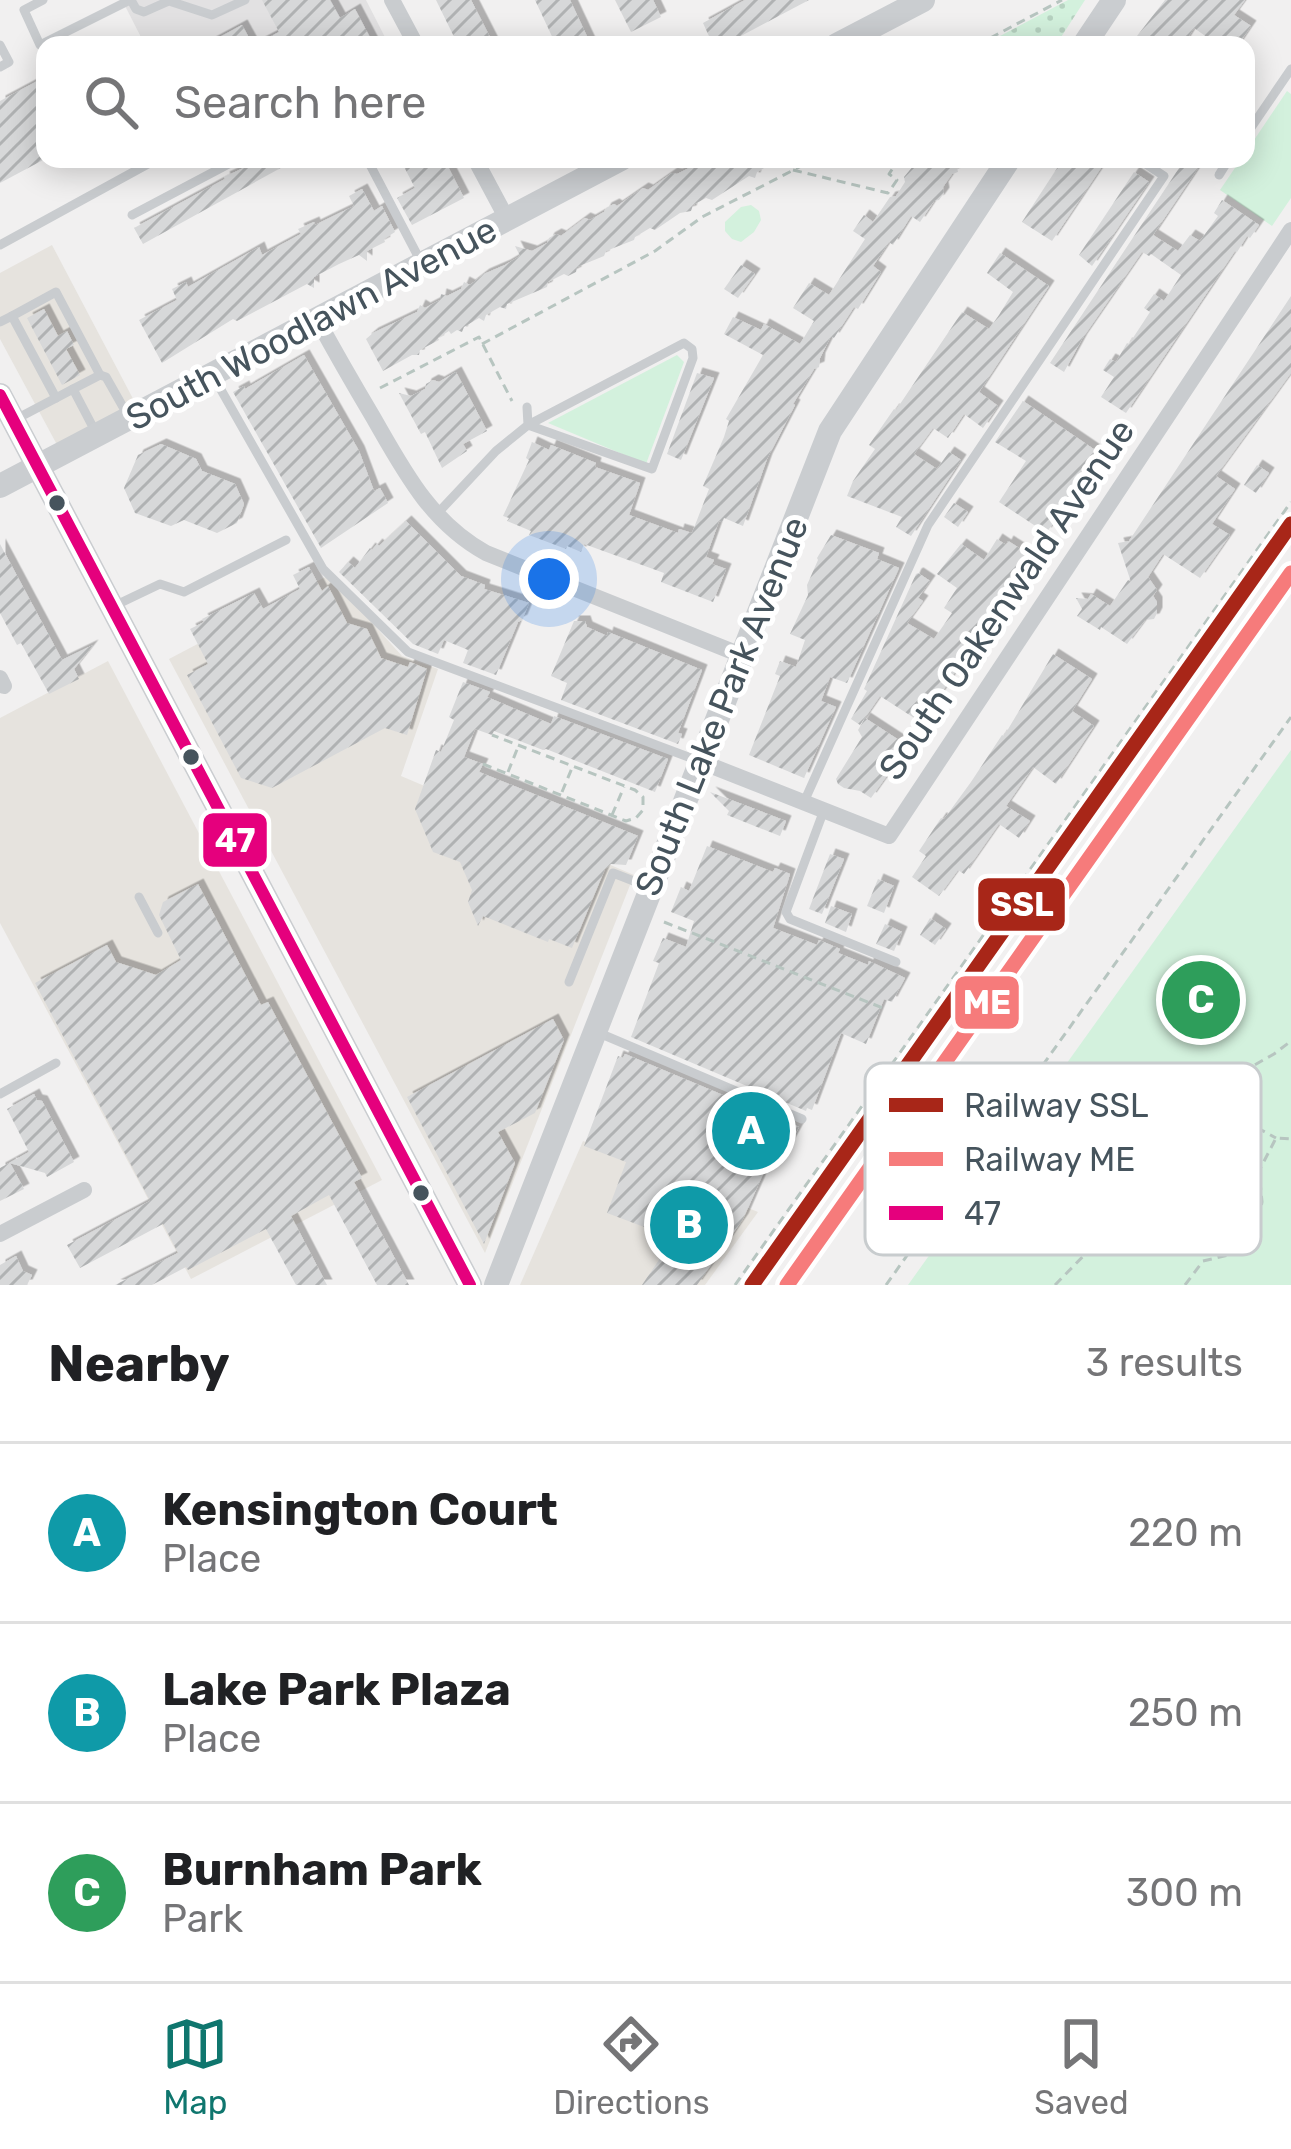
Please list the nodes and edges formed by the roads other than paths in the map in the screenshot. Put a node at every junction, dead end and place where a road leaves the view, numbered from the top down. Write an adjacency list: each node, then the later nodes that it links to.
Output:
1 (43, 0): 11 (lane)
2 (130, 0): 3 (lane); 7 (lane)
3 (245, 0)
4 (392, 0): 8 (street)
5 (923, 0): 9 (street)
6 (1114, 0): 10 (street)
7 (58, 36)
8 (411, 36)
9 (855, 36)
10 (1090, 36)
11 (36, 37)
12 (0, 45): 13 (lane)
13 (0, 67)
14 (1291, 69): 15 (lane)
15 (1255, 122)
16 (141, 168): 28 (lane)
17 (221, 168): 25 (lane)
18 (372, 168): 29 (lane)
19 (481, 168): 26 (street)
20 (604, 168): 26 (street, South Woodlawn Avenue)
21 (1003, 168): 48 (street, South Lake Park Avenue)
22 (1152, 168): 50 (lane)
23 (1223, 168): 24 (lane)
24 (1219, 175)
25 (132, 215)
26 (507, 219): 29 (street, South Woodlawn Avenue)
27 (1291, 230): 51 (street, South Oakenwald Avenue)
28 (0, 245)
29 (422, 264): 31 (street, South Woodlawn Avenue)
30 (12, 316): 32 (lane); 34 (lane); 37 (lane)
31 (317, 319): 33 (street, South Woodlawn Avenue); 45 (street)
32 (0, 322)
33 (212, 374): 39 (street, South Woodlawn Avenue); 49 (lane)
34 (100, 375): 35 (lane); 39 (lane)
35 (73, 389): 37 (lane); 42 (lane)
36 (0, 395): 40 (street)
37 (56, 398): 40 (lane)
38 (526, 407): 41 (lane)
39 (129, 418): 42 (street, South Woodlawn Avenue)
40 (14, 421): 43 (street)
41 (527, 426): 41 (lane); 45 (lane)
42 (97, 435): 43 (street, South Woodlawn Avenue)
43 (38, 466): 44 (street, South Woodlawn Avenue); 47 (street)
44 (0, 486)
45 (436, 515): 48 (street)
46 (286, 540): 47 (lane)
47 (112, 608): 63 (street)
48 (741, 655): 49 (street, South Lake Park Avenue)
49 (699, 761): 50 (street, South Oakenwald Avenue); 52 (street, South Lake Park Avenue)
50 (804, 802): 51 (street, South Oakenwald Avenue)
51 (824, 810): 55 (lane)
52 (649, 887): 56 (lane); 57 (street, South Lake Park Avenue)
53 (139, 897): 54 (lane)
54 (158, 934)
55 (896, 962)
56 (569, 982)
57 (594, 1031): 60 (lane); 64 (street, South Lake Park Avenue)
58 (56, 1063): 59 (lane)
59 (0, 1094)
60 (802, 1119)
61 (83, 1190): 62 (street)
62 (0, 1234)
63 (470, 1285)
64 (496, 1285)

